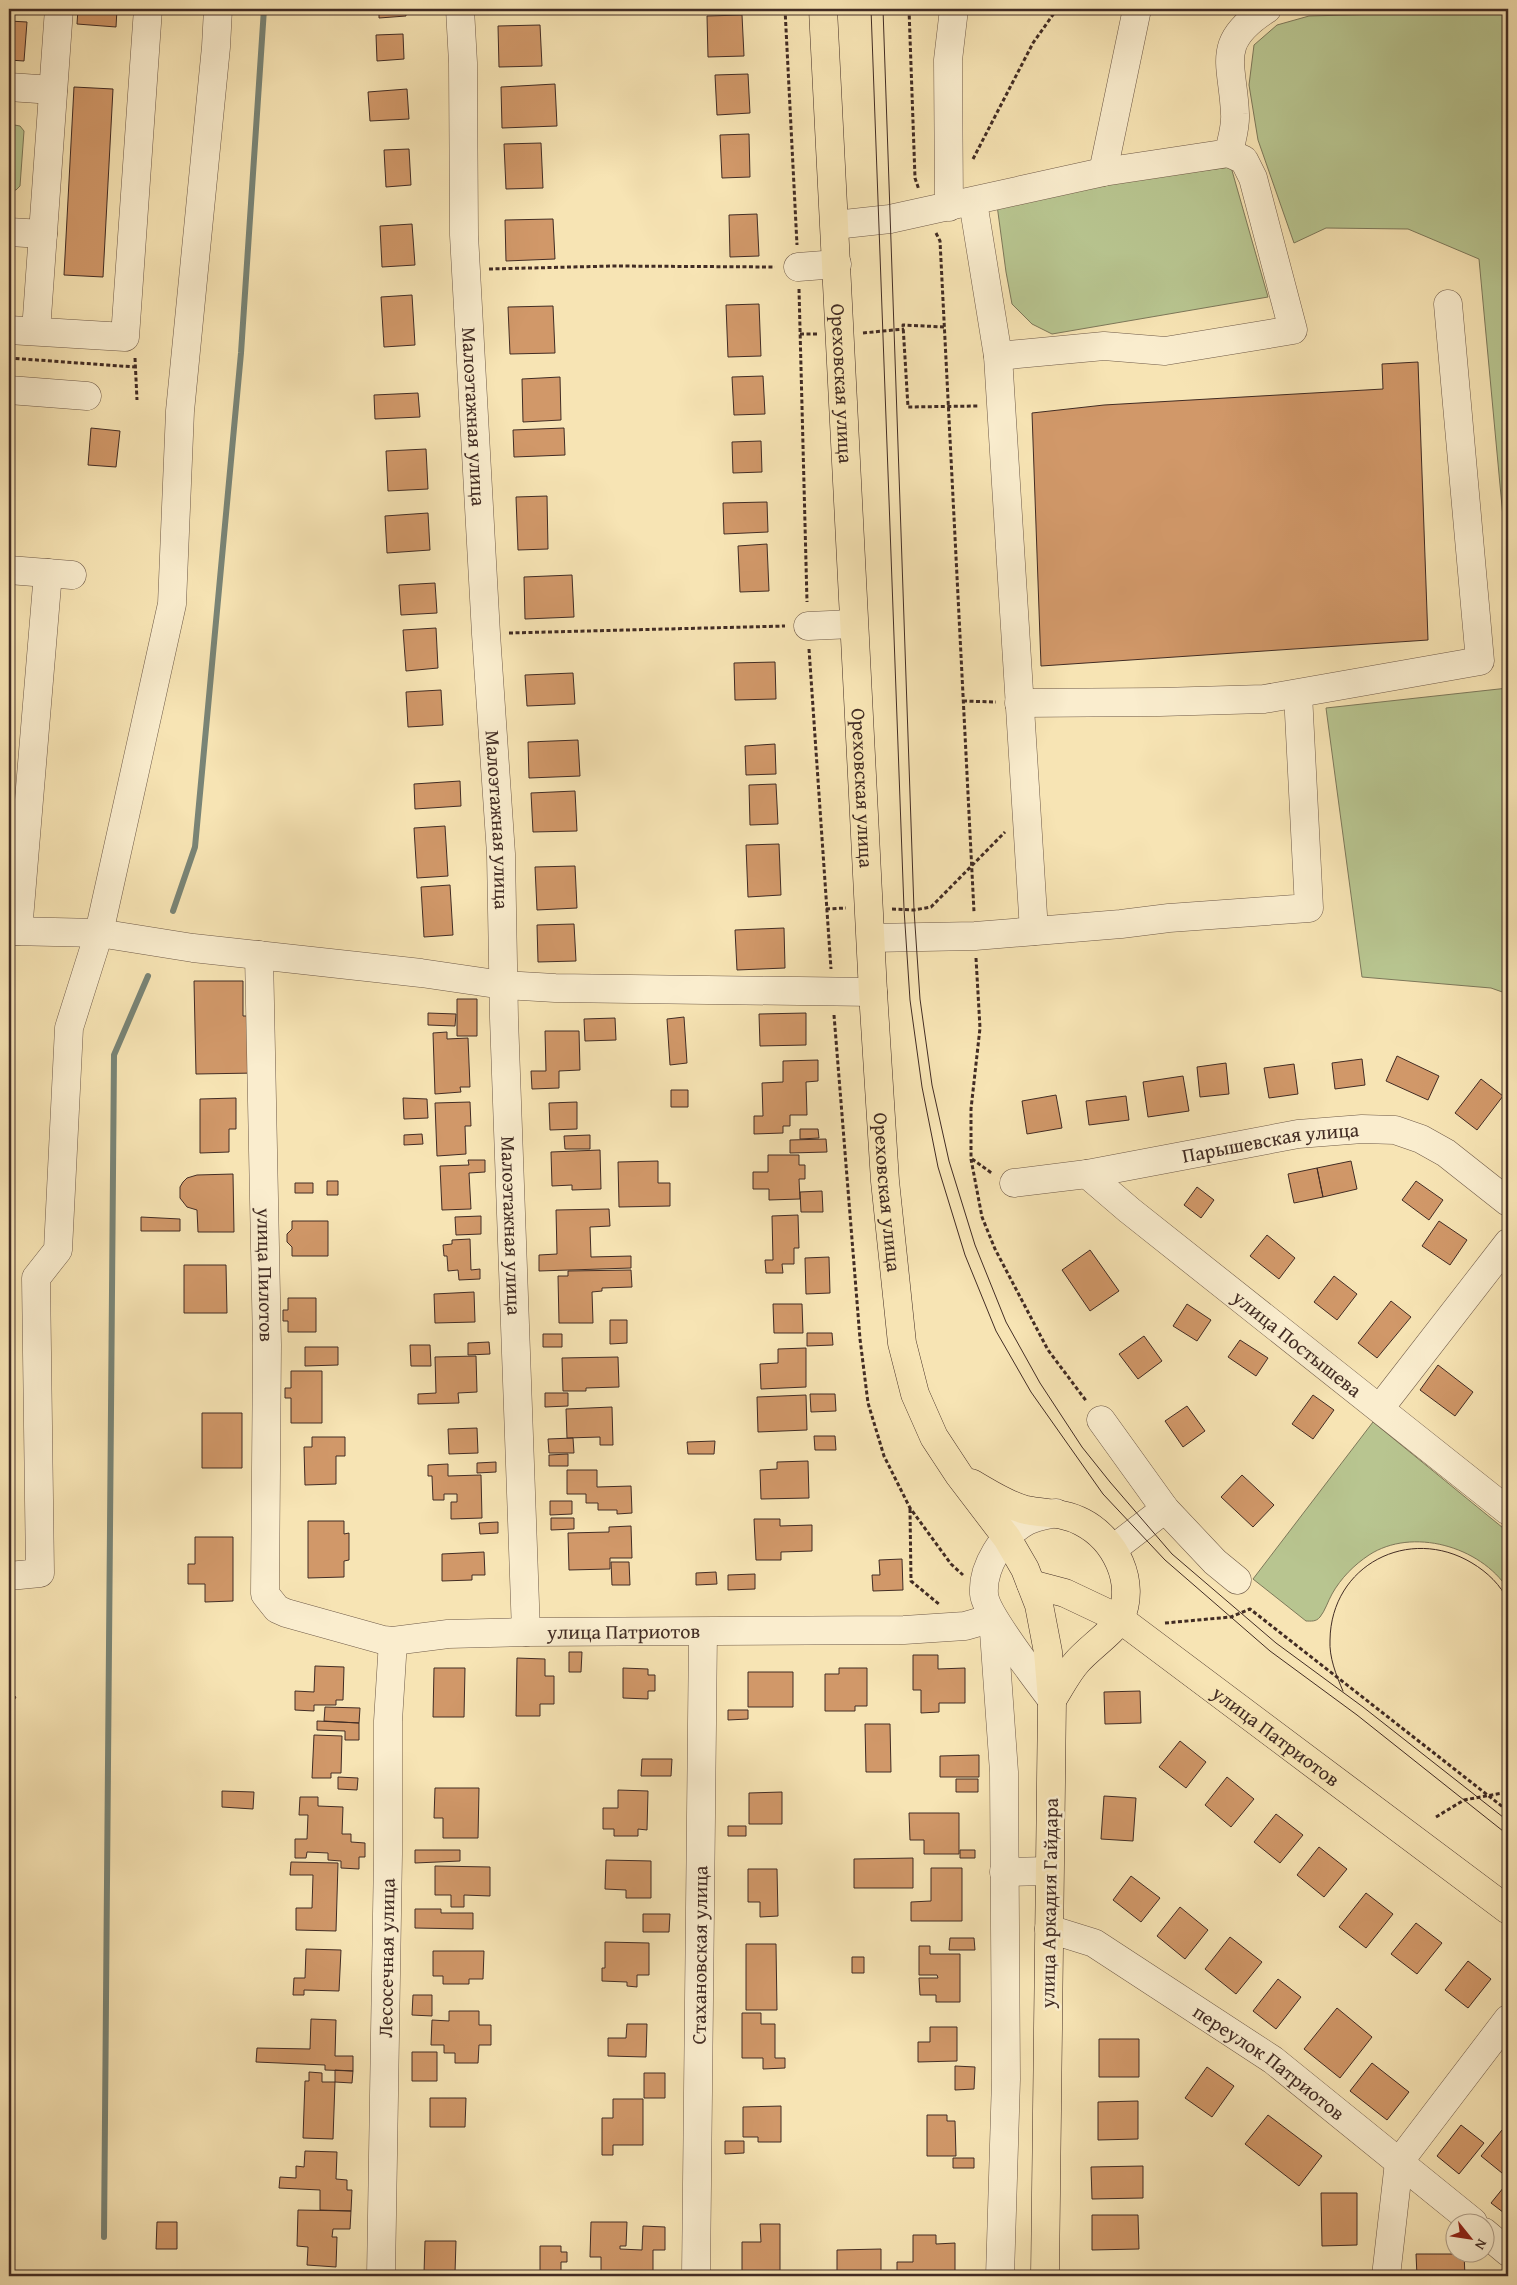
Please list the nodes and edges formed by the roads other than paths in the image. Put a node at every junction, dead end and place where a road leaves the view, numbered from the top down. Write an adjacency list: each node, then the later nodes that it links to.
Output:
1 (59, 9): 10 (street)
2 (148, 9): 21 (street)
3 (218, 9): 33 (street)
4 (460, 9): 36 (street, Малоэтажная улица)
5 (823, 9): 14 (main road, Ореховская улица)
6 (954, 9): 13 (street)
7 (1136, 9): 12 (street)
8 (1267, 9): 11 (street)
9 (9, 87): 10 (street)
10 (53, 90): 16 (street)
11 (1229, 153): 12 (street); 22 (street)
12 (1103, 172): 13 (street)
13 (949, 206): 14 (street); 22 (street)
14 (835, 225): 17 (main road, Ореховская улица)
15 (9, 232): 16 (street)
16 (42, 234): 21 (street)
17 (837, 264): 18 (street); 26 (main road, Ореховская улица)
18 (798, 267)
19 (1448, 304): 28 (street)
20 (9, 330): 21 (street)
21 (36, 331)
22 (998, 356): 29 (street)
23 (9, 390): 24 (street)
24 (87, 396)
25 (9, 570): 30 (street)
26 (853, 624): 27 (street); 34 (main road, Ореховская улица)
27 (808, 626)
28 (1298, 694): 29 (street); 32 (street)
29 (1019, 703): 32 (street)
30 (16, 859): 31 (street)
31 (14, 931): 33 (street)
32 (1034, 931): 34 (street)
33 (99, 933): 35 (street); 50 (street)
34 (870, 938): 37 (main road, Ореховская улица)
35 (258, 955): 36 (street); 53 (street, улица Пилотов)
36 (503, 984): 37 (street); 56 (street, Малоэтажная улица)
37 (873, 992): 44 (main road, Ореховская улица)
38 (1087, 1174): 39 (street, Парышевская улица); 40 (street, Парышевская улица); 42 (street, улица Постышева)
39 (1014, 1183)
40 (1508, 1202)
41 (1508, 1243): 42 (street)
42 (1380, 1408): 46 (street, улица Постышева)
43 (1101, 1420): 45 (street)
44 (958, 1475): 47 (main road); 48 (main road, Ореховская улица)
45 (1165, 1509): 49 (street); 51 (street)
46 (1508, 1510)
47 (1056, 1513): 48 (street); 49 (main road)
48 (1007, 1538): 52 (main road, улица Аркадия Гайдара); 54 (street)
49 (1113, 1549): 55 (main road)
50 (9, 1576)
51 (1237, 1580)
52 (1031, 1584): 55 (main road, улица Патриотов); 59 (main road, улица Аркадия Гайдара)
53 (265, 1594): 58 (street, улица Патриотов)
54 (988, 1606): 57 (street, улица Патриотов); 59 (street); 61 (street)
55 (1120, 1619): 59 (main road); 62 (main road, улица Патриотов)
56 (526, 1632): 57 (street, улица Патриотов); 58 (street, улица Патриотов)
57 (703, 1632): 70 (street, Стахановская улица)
58 (394, 1641): 69 (street, Лесосечная улица)
59 (1052, 1700): 60 (main road, улица Аркадия Гайдара)
60 (1050, 1871): 61 (street); 63 (main road, улица Аркадия Гайдара)
61 (1004, 1872): 71 (street)
62 (1508, 1910)
63 (1049, 1930): 65 (street, переулок Патриотов); 72 (main road, улица Аркадия Гайдара)
64 (1508, 2019): 65 (street)
65 (1399, 2162): 66 (street, переулок Патриотов); 73 (street)
66 (1461, 2212)
67 (1494, 2240): 68 (street)
68 (1508, 2252)
69 (380, 2276)
70 (696, 2276)
71 (1000, 2276)
72 (1045, 2276)
73 (1386, 2276)

